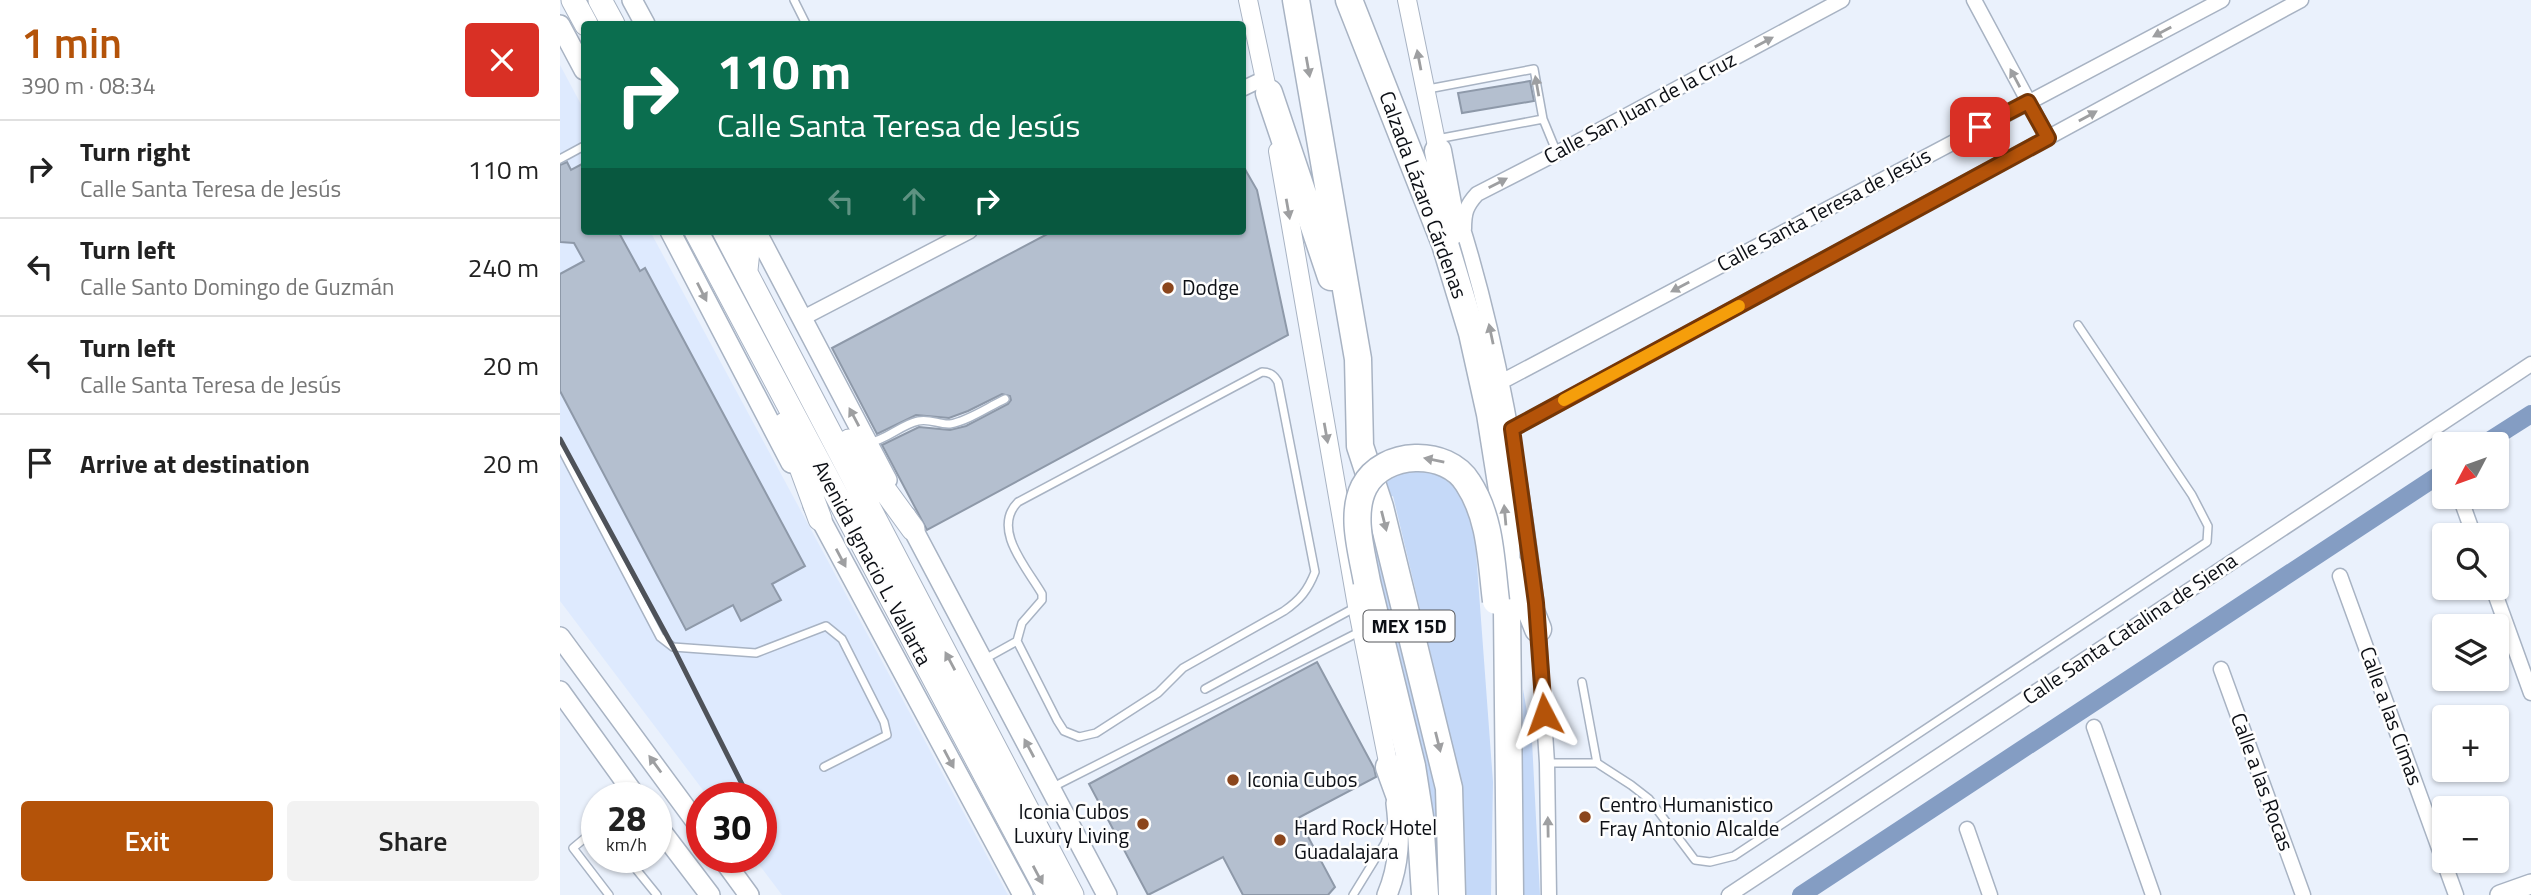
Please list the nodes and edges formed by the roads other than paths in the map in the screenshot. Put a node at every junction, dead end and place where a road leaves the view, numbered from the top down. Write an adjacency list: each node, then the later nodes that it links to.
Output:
1 (573, 0): 13 (main road)
2 (600, 0): 14 (main road)
3 (632, 0): 15 (main road)
4 (794, 0): 16 (lane)
5 (1248, 0): 19 (street)
6 (1296, 0): 41 (highway, MEX 15D, one-way to 41)
7 (1349, 0): 39 (highway, Calzada Lázaro Cárdenas)
8 (1842, 0): 27 (street, Calle San Juan de la Cruz, one-way to 8)
9 (1973, 0): 22 (street, one-way to 9)
10 (2222, 0): 22 (street, Calle Santa Teresa de Jesús, one-way to 22)
11 (2301, 0): 24 (street, Calle Santa Teresa de Jesús, one-way to 11)
12 (1409, 1): 21 (street, Calzada Lázaro Cárdenas, one-way to 12)
13 (584, 21)
14 (611, 21)
15 (643, 21)
16 (804, 21)
17 (560, 25): 18 (main road)
18 (581, 64)
19 (1267, 85): 20 (street); 41 (highway); 55 (street, one-way to 55)
20 (1246, 88)
21 (1425, 90): 23 (lane, one-way to 21); 25 (street, Calzada Lázaro Cárdenas)
22 (2028, 102): 24 (street); 44 (street, Calle Santa Teresa de Jesús, one-way to 44)
23 (1543, 119): 25 (lane); 27 (lane)
24 (2048, 138): 46 (street, Calle Santa Teresa de Jesús)
25 (1437, 145): 29 (street); 39 (highway)
26 (581, 148): 28 (lane)
27 (1558, 153): 29 (street, Calle San Juan de la Cruz, one-way to 27)
28 (560, 159)
29 (1465, 234): 44 (street, one-way to 29)
30 (672, 235): 49 (main road, Avenida Ignacio L. Vallarta, one-way to 49)
31 (698, 235): 40 (main road, Avenida Ignacio L. Vallarta)
32 (726, 235): 36 (main road, Avenida Ignacio L. Vallarta)
33 (750, 235): 36 (main road)
34 (758, 235): 37 (main road)
35 (962, 235): 37 (street)
36 (746, 270): 43 (main road, Avenida Ignacio L. Vallarta)
37 (801, 319): 47 (main road, one-way to 37)
38 (2078, 325): 74 (lane)
39 (1472, 332): 51 (highway, Calzada Lázaro Cárdenas, one-way to 39)
40 (753, 339): 49 (main road); 94 (main road, Avenida Ignacio L. Vallarta, one-way to 94)
41 (1358, 359): 100 (highway, MEX 15D, one-way to 100)
42 (2531, 364): 103 (street, Calle Santa Catalina de Siena)
43 (804, 381): 50 (main road); 95 (main road, Avenida Ignacio L. Vallarta, one-way to 43)
44 (1501, 382): 46 (street)
45 (1005, 399): 47 (lane)
46 (1512, 429): 57 (street)
47 (867, 443): 50 (main road)
48 (560, 446): 75 (lane)
49 (820, 519): 93 (main road, Avenida Ignacio L. Vallarta, one-way to 93)
50 (913, 529): 61 (main road)
51 (1506, 561): 57 (highway); 63 (highway, Calzada Lázaro Cárdenas)
52 (2340, 576): 107 (street, Calle a las Cimas)
53 (1367, 582): 63 (highway, one-way to 53, bridge); 69 (highway); 99 (highway)
54 (2497, 600): 67 (street)
55 (1357, 606): 58 (street); 65 (lane)
56 (560, 626): 71 (main road)
57 (1538, 629): 73 (street)
58 (1361, 631): 69 (street); 78 (lane)
59 (560, 637): 71 (main road)
60 (1017, 641): 60 (lane); 61 (lane)
61 (983, 660): 78 (main road, one-way to 61)
62 (2221, 669): 106 (street, Calle a las Rocas)
63 (1506, 681): 101 (highway, Calzada Lázaro Cárdenas)
64 (1582, 682): 74 (lane)
65 (1206, 689)
66 (560, 691): 72 (main road)
67 (2531, 693)
68 (560, 705): 72 (main road)
69 (1381, 723): 76 (street)
70 (2094, 727): 105 (street)
71 (636, 738): 80 (main road, one-way to 71)
72 (606, 757): 77 (main road)
73 (1547, 762): 74 (lane); 102 (street, one-way to 73)
74 (1597, 763)
75 (824, 767)
76 (1389, 767): 79 (main road); 99 (highway)
77 (625, 782)
78 (1051, 789): 96 (main road)
79 (1396, 806): 97 (lane); 98 (main road)
80 (686, 808)
81 (1967, 829): 104 (street)
82 (581, 841): 84 (lane)
83 (672, 847): 89 (main road)
84 (581, 858)
85 (592, 873): 90 (lane)
86 (639, 873): 91 (lane)
87 (733, 873): 92 (main road)
88 (2531, 884): 108 (main road)
89 (704, 893)
90 (609, 895)
91 (656, 895)
92 (749, 895)
93 (1023, 895)
94 (1049, 895)
95 (1072, 895)
96 (1107, 895)
97 (1353, 895)
98 (1387, 895)
99 (1425, 895)
100 (1452, 895)
101 (1510, 895)
102 (1549, 895)
103 (1729, 895)
104 (1990, 895)
105 (2153, 895)
106 (2302, 895)
107 (2456, 895)
108 (2500, 895)

